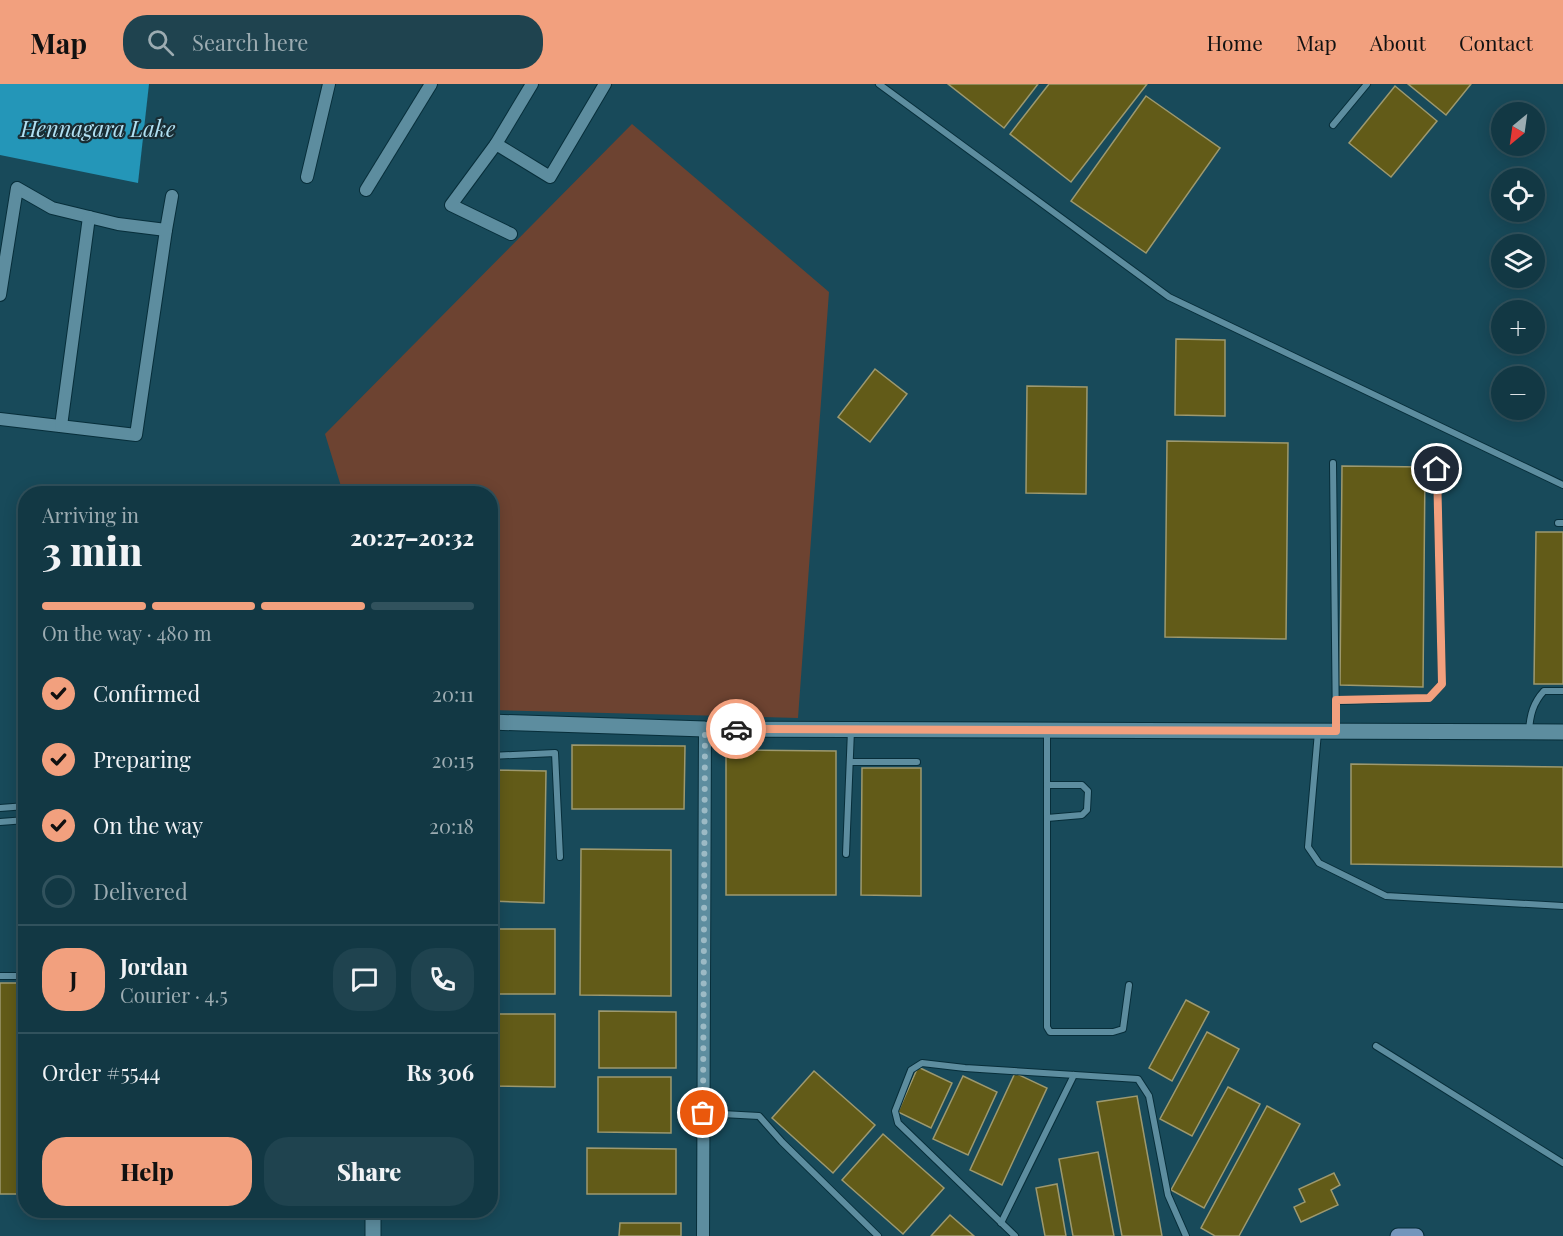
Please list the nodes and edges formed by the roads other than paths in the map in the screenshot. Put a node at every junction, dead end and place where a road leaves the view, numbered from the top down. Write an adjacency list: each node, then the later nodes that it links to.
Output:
1 (329, 84): 9 (street)
2 (431, 84): 10 (street)
3 (532, 84): 8 (street)
4 (605, 84): 8 (street)
5 (879, 84): 20 (lane)
6 (1367, 84): 7 (lane)
7 (1333, 126)
8 (496, 144): 14 (street)
9 (308, 177)
10 (366, 190)
11 (172, 196): 13 (street)
12 (89, 217): 13 (street); 15 (street); 17 (street)
13 (166, 230): 17 (street)
14 (511, 234)
15 (0, 295)
16 (0, 419): 17 (street)
17 (61, 426)
18 (1333, 463): 22 (lane)
19 (1437, 469): 22 (lane)
20 (1563, 485)
21 (1563, 692): 29 (lane)
22 (1336, 700): 28 (lane)
23 (498, 722): 24 (street)
24 (705, 729): 25 (street); 48 (street)
25 (851, 730): 26 (street); 32 (lane)
26 (1047, 730): 27 (street); 34 (lane)
27 (1318, 731): 28 (street); 42 (lane)
28 (1336, 731): 29 (street)
29 (1529, 732): 30 (street)
30 (1563, 732)
31 (498, 756): 41 (lane)
32 (850, 762): 33 (lane); 40 (lane)
33 (917, 762)
34 (1047, 785): 37 (lane); 37 (lane)
35 (18, 807): 36 (lane)
36 (0, 808)
37 (1047, 818): 45 (lane)
38 (18, 820): 39 (lane)
39 (0, 822)
40 (846, 854)
41 (560, 857)
42 (1563, 906)
43 (0, 976): 44 (lane)
44 (18, 976)
45 (1129, 985)
46 (1376, 1046): 49 (lane)
47 (1074, 1075): 51 (lane); 51 (lane); 56 (lane)
48 (703, 1113): 53 (street); 54 (lane)
49 (1563, 1163)
50 (373, 1218): 52 (street)
51 (1001, 1223): 55 (lane)
52 (373, 1236)
53 (703, 1236)
54 (878, 1236)
55 (1015, 1236)
56 (1186, 1236)
57 (1398, 1236): 58 (main road)
58 (1416, 1236)

